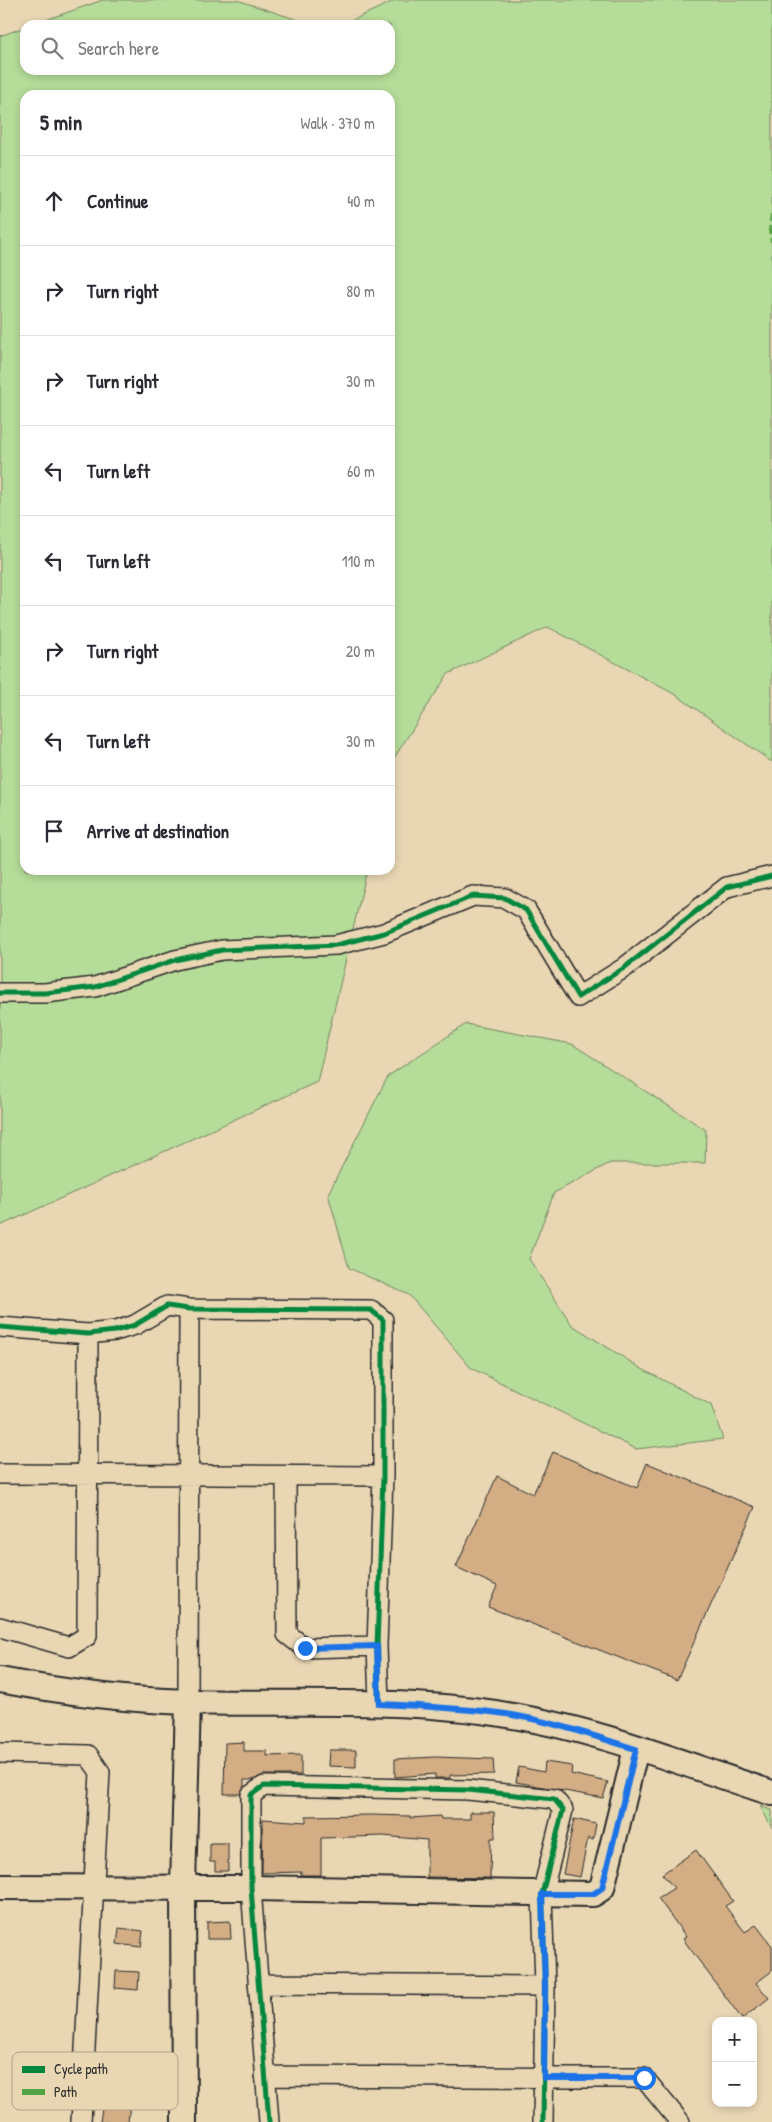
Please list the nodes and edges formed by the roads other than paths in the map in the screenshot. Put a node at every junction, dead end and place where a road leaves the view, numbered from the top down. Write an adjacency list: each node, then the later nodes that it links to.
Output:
1 (772, 876): 2 (street)
2 (0, 993)
3 (189, 1309): 5 (street); 8 (street); 10 (street)
4 (0, 1327): 5 (street)
5 (88, 1334): 7 (street)
6 (0, 1474): 7 (street)
7 (86, 1475): 8 (street); 11 (street)
8 (189, 1475): 9 (street); 14 (street)
9 (286, 1476): 10 (street); 12 (street)
10 (383, 1476): 12 (street)
11 (0, 1627)
12 (377, 1646): 15 (street)
13 (0, 1680): 14 (street)
14 (188, 1702): 15 (street); 20 (street)
15 (379, 1704): 16 (street)
16 (636, 1749): 18 (street); 23 (street)
17 (0, 1753): 21 (street)
18 (772, 1793)
19 (0, 1887): 21 (street)
20 (183, 1887): 21 (street); 22 (street); 29 (street)
21 (93, 1888): 26 (street)
22 (251, 1888): 23 (street); 23 (street); 24 (street)
23 (542, 1894): 25 (street)
24 (258, 1984): 25 (street); 27 (street)
25 (545, 1986): 28 (street)
26 (85, 2052)
27 (265, 2076): 28 (street); 30 (street)
28 (544, 2078): 31 (street); 32 (street)
29 (184, 2122)
30 (269, 2122)
31 (543, 2122)
32 (680, 2122)

